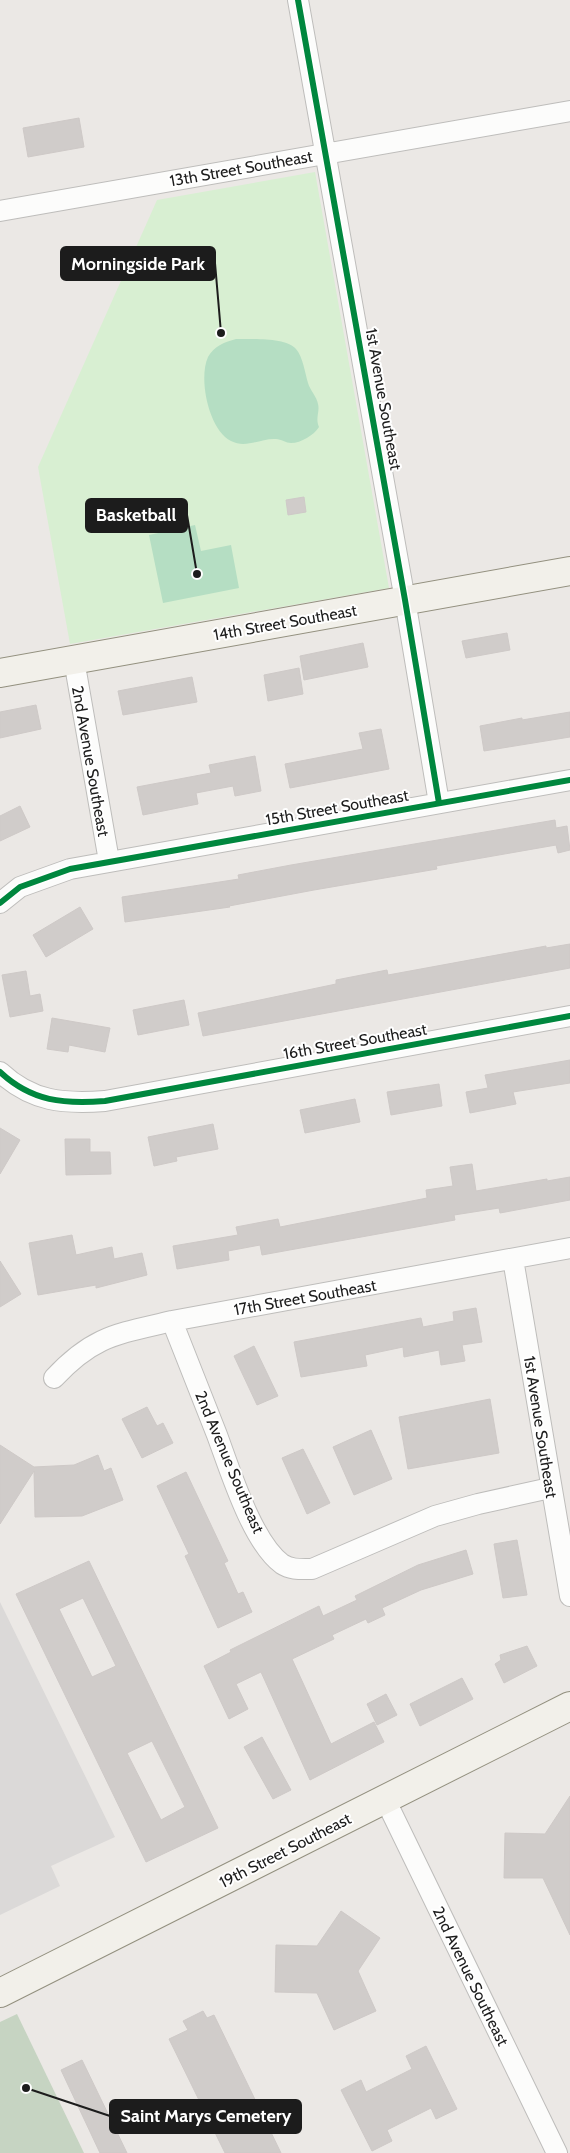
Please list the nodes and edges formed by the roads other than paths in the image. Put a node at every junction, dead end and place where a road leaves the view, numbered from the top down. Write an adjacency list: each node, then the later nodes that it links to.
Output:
1 (298, 0): 3 (street, 1st Avenue Southeast)
2 (570, 111): 3 (street, 13th Street Southeast)
3 (327, 153): 4 (street, 13th Street Southeast); 6 (street, 1st Avenue Southeast)
4 (0, 211)
5 (570, 571): 6 (main road, 14th Street Southeast)
6 (405, 600): 7 (main road, 14th Street Southeast); 10 (street, 1st Avenue Southeast)
7 (74, 660): 8 (main road, 14th Street Southeast); 11 (street, 2nd Avenue Southeast)
8 (0, 673)
9 (570, 780): 10 (street, 15th Street Southeast)
10 (439, 803): 11 (street, 15th Street Southeast)
11 (109, 861): 12 (street, 15th Street Southeast)
12 (0, 903)
13 (570, 1016): 14 (street, 16th Street Southeast)
14 (0, 1072)
15 (570, 1248): 16 (street, 17th Street Southeast)
16 (513, 1259): 17 (street, 17th Street Southeast); 19 (street, 1st Avenue Southeast)
17 (172, 1321): 18 (street, 17th Street Southeast); 19 (street, 2nd Avenue Southeast)
18 (54, 1378)
19 (550, 1488): 20 (street, 1st Avenue Southeast)
20 (570, 1596)
21 (570, 1706): 22 (main road, 19th Street Southeast)
22 (385, 1800): 23 (main road, 19th Street Southeast); 24 (street, 2nd Avenue Southeast)
23 (0, 1993)
24 (558, 2153)

